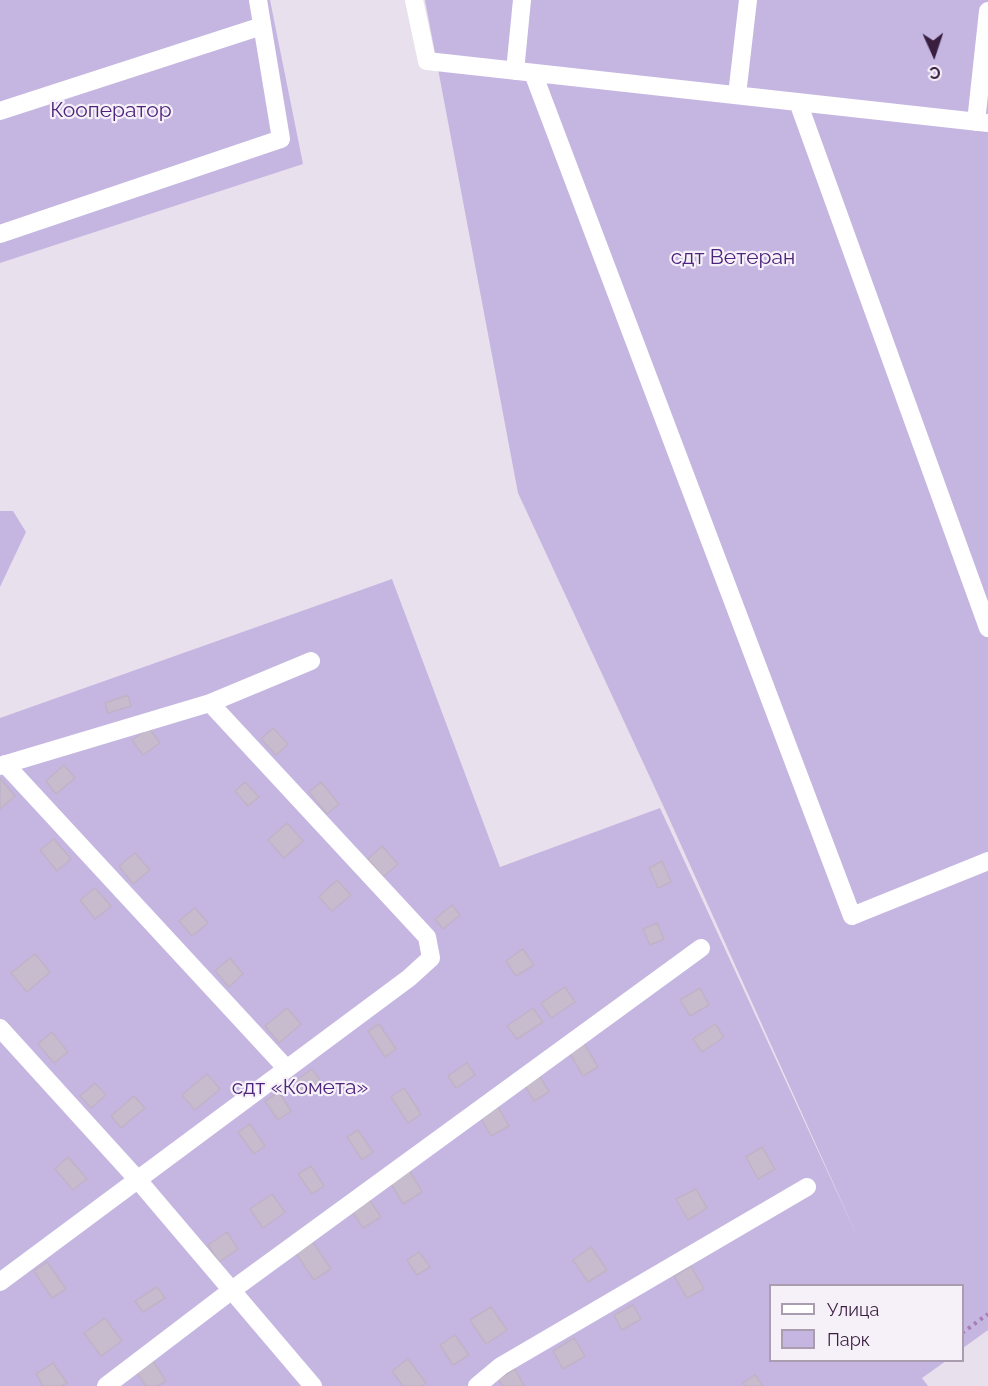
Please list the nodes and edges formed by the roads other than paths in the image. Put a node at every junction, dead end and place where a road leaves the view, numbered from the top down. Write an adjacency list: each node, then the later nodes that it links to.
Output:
1 (258, 0): 6 (street)
2 (414, 0): 7 (street)
3 (522, 0): 7 (street)
4 (748, 0): 8 (street)
5 (988, 11): 11 (street)
6 (262, 26): 10 (street); 12 (street)
7 (524, 72): 8 (street); 17 (street)
8 (737, 95): 9 (street)
9 (798, 102): 11 (street); 13 (street)
10 (0, 111)
11 (982, 123)
12 (0, 234)
13 (988, 628)
14 (311, 661): 15 (street)
15 (210, 703): 16 (street); 20 (street)
16 (2, 765): 20 (street)
17 (988, 861)
18 (701, 948): 24 (street)
19 (0, 1028): 21 (street)
20 (288, 1068): 21 (street)
21 (138, 1180): 23 (street); 24 (street)
22 (807, 1187): 27 (street)
23 (0, 1282)
24 (232, 1290): 25 (street); 26 (street)
25 (106, 1386)
26 (313, 1386)
27 (477, 1386)

